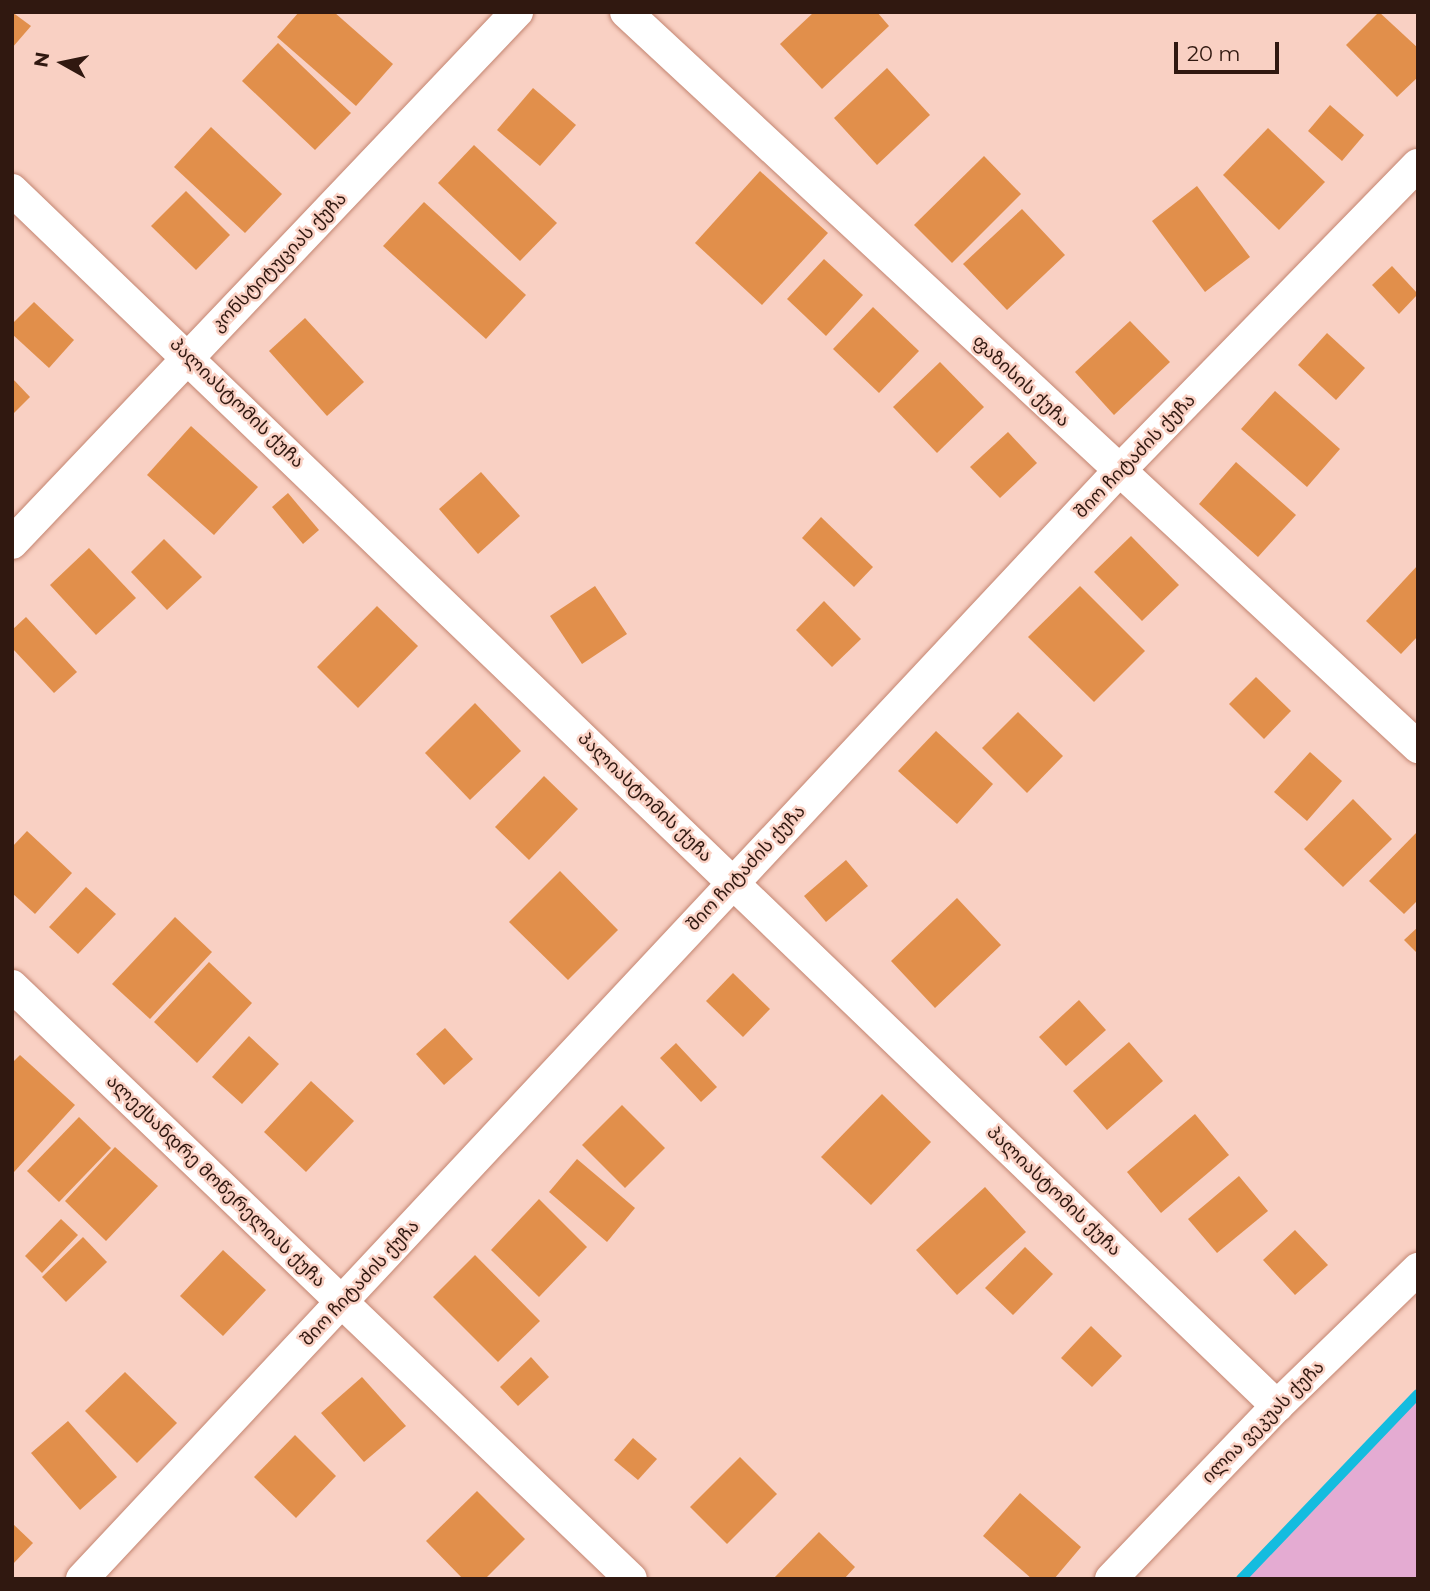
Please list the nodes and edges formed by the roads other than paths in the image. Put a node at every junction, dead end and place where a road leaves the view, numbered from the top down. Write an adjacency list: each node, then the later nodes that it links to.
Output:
1 (517, 12): 5 (street, კონსტიტუციას ქუჩა)
2 (626, 12): 6 (street, ფაზისის ქუჩა)
3 (1418, 165): 6 (street, შიო ჩიტაძის ქუჩა)
4 (12, 190): 5 (street, პალიასტომის ქუჩა)
5 (189, 356): 7 (street, კონსტიტუციას ქუჩა); 9 (street, პალიასტომის ქუჩა)
6 (1118, 472): 8 (street, ფაზისის ქუჩა); 9 (street, შიო ჩიტაძის ქუჩა)
7 (12, 543)
8 (1418, 747)
9 (733, 882): 12 (street, შიო ჩიტაძის ქუჩა); 13 (street, პალიასტომის ქუჩა)
10 (12, 986): 12 (street, ალექსანდრე მოწერელიას ქუჩა)
11 (1418, 1269): 13 (street, ილია ვეკუას ქუჩა)
12 (342, 1302): 14 (street, შიო ჩიტაძის ქუჩა); 15 (street, ალექსანდრე მოწერელიას ქუჩა)
13 (1277, 1406): 16 (street, ილია ვეკუას ქუჩა)
14 (82, 1579)
15 (631, 1579)
16 (1111, 1579)

